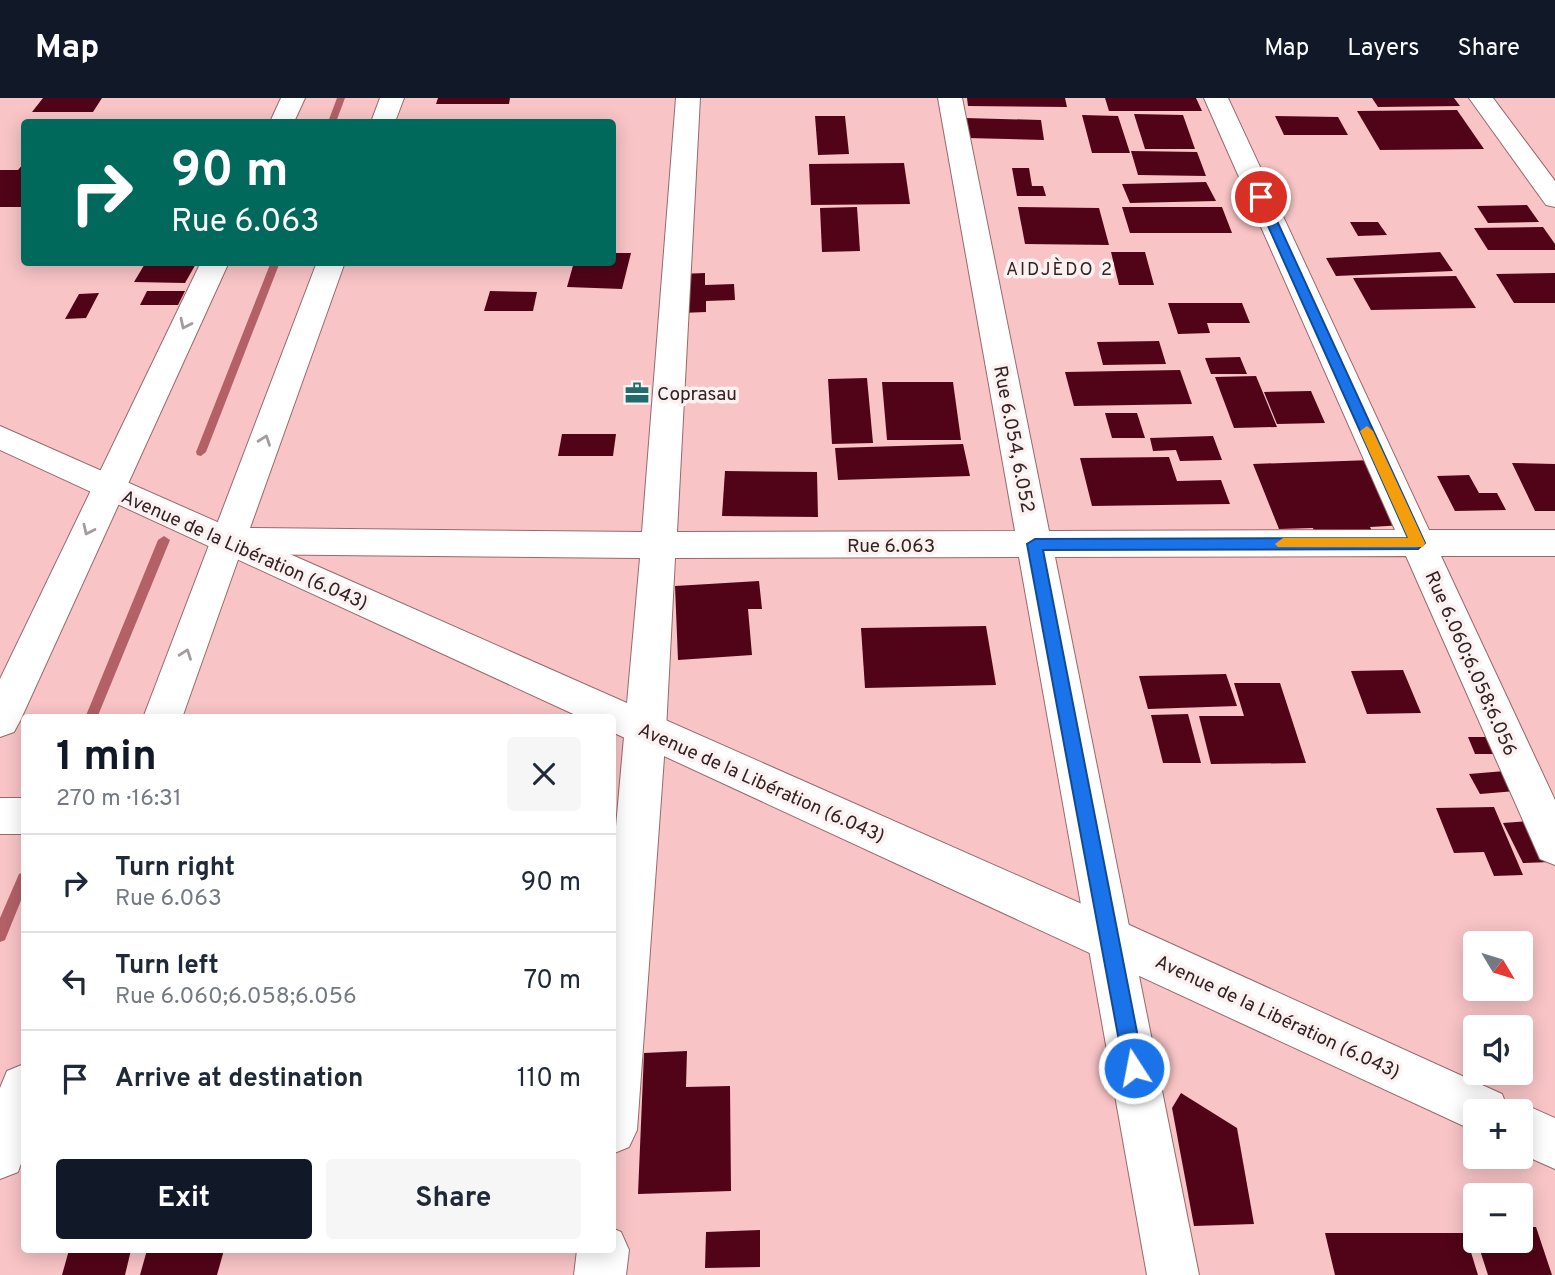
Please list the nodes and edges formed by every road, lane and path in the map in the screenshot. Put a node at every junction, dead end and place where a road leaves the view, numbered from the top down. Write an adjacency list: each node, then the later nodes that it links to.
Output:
1 (293, 98): 7 (street)
2 (392, 98): 8 (street)
3 (688, 98): 18 (street)
4 (950, 98): 17 (street, Rue 6.054, 6.052)
5 (1216, 98): 15 (street, Rue 6.060;6.058;6.056)
6 (1481, 98): 9 (street)
7 (283, 119)
8 (384, 119)
9 (1555, 199)
10 (213, 266): 13 (street, one-way to 13)
11 (330, 266): 14 (street, one-way to 11)
12 (0, 437): 13 (street, Avenue de la Libération (6.043))
13 (108, 486): 14 (street, Avenue de la Libération (6.043)); 22 (street, one-way to 22)
14 (227, 541): 18 (street, Rue 6.063); 19 (street, one-way to 14); 20 (street, Avenue de la Libération (6.043))
15 (1418, 543): 16 (street, Rue 6.063); 17 (street, Rue 6.063); 24 (street, Rue 6.060;6.058;6.056)
16 (1555, 543)
17 (1035, 544): 18 (street, Rue 6.063); 25 (street, Rue 6.054, 6.052)
18 (656, 545): 23 (street)
19 (163, 714)
20 (611, 714)
21 (616, 716): 23 (street, Avenue de la Libération (6.043))
22 (0, 721)
23 (646, 730): 25 (street, Avenue de la Libération (6.043)); 26 (street)
24 (1555, 846)
25 (1109, 938): 28 (street, Avenue de la Libération (6.043)); 34 (street, Rue 6.054, 6.052)
26 (616, 1083)
27 (21, 1096): 31 (street)
28 (1463, 1101)
29 (1533, 1134): 30 (street)
30 (1555, 1144)
31 (0, 1154)
32 (603, 1253): 33 (street)
33 (600, 1275)
34 (1173, 1275)

